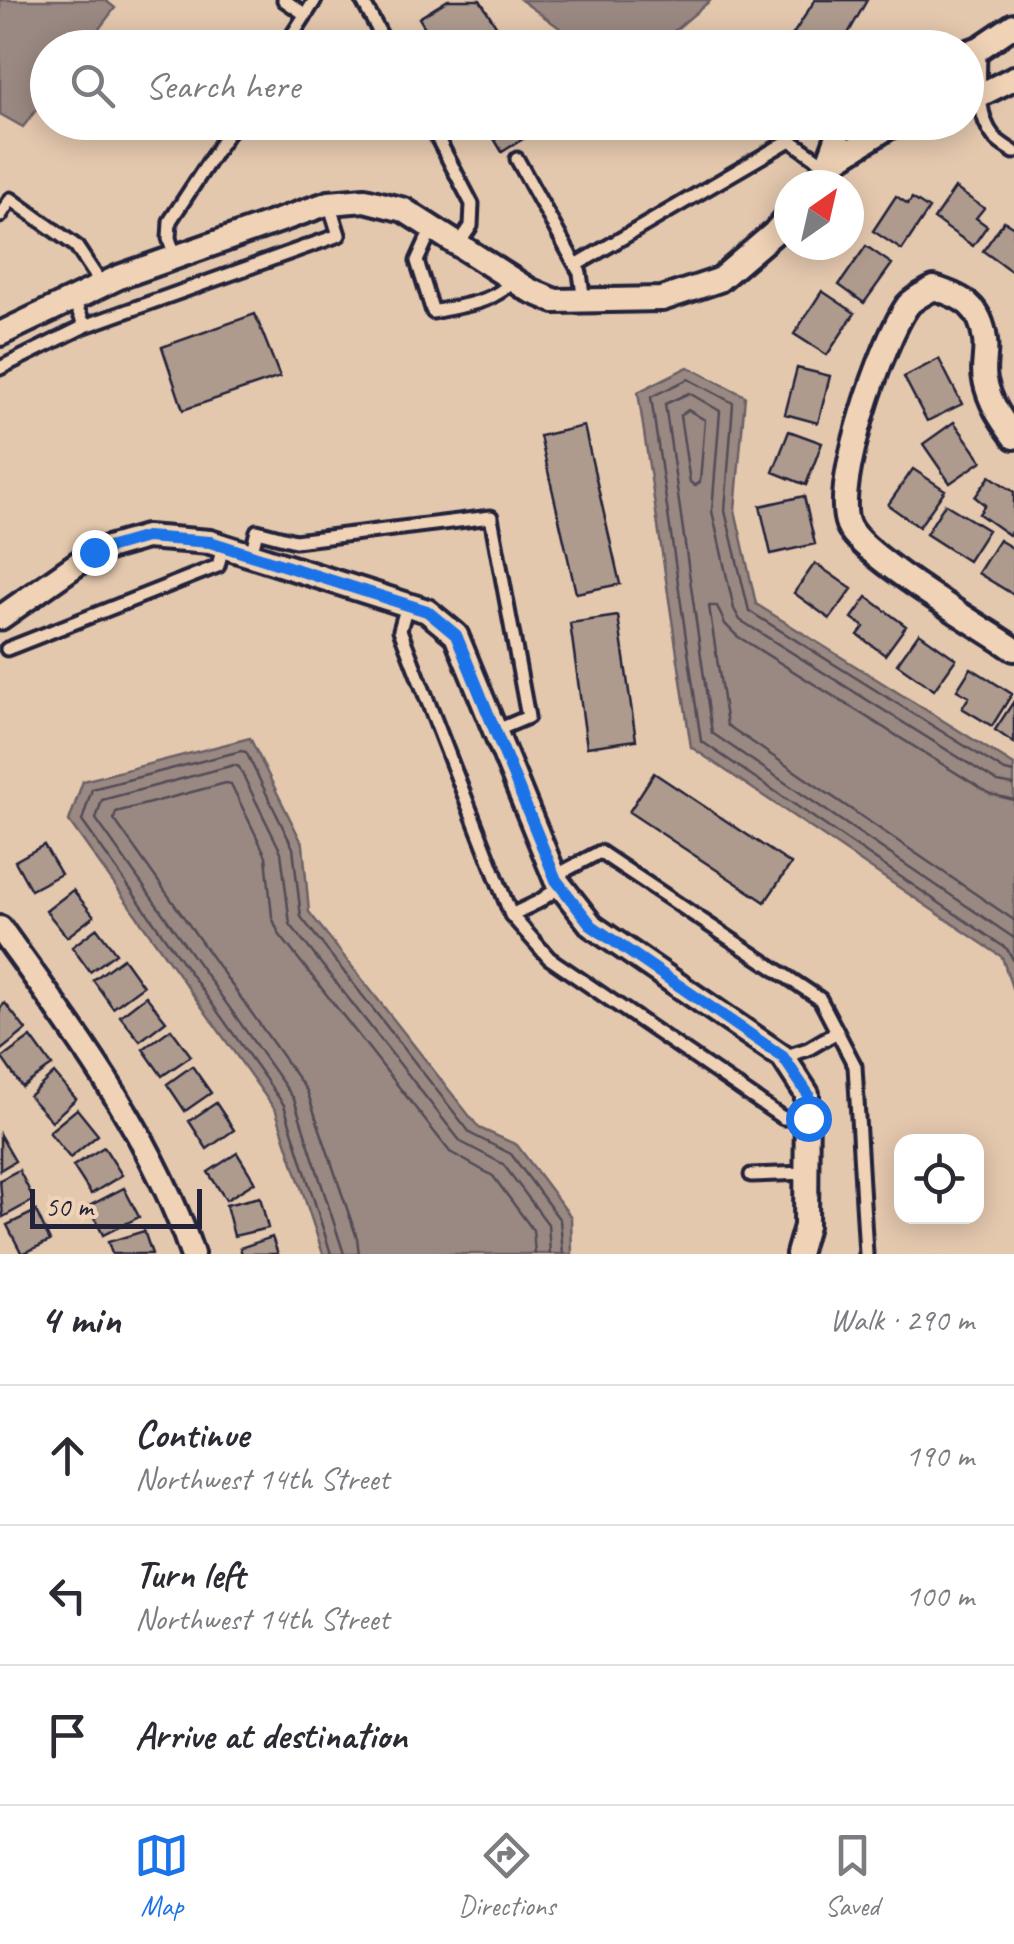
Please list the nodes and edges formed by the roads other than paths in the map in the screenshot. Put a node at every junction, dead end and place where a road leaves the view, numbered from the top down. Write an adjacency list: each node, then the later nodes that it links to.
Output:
1 (284, 0): 4 (lane)
2 (316, 0): 4 (lane)
3 (362, 0): 7 (lane)
4 (306, 15): 6 (lane)
5 (1014, 25): 8 (street)
6 (296, 30)
7 (378, 30)
8 (984, 43)
9 (1014, 78): 10 (street)
10 (984, 94)
11 (984, 119): 16 (lane)
12 (223, 140): 26 (lane)
13 (438, 140): 25 (lane)
14 (836, 140): 19 (street)
15 (871, 140): 20 (street)
16 (1014, 152)
17 (516, 159): 27 (lane)
18 (816, 170): 27 (lane)
19 (823, 170)
20 (829, 170)
21 (329, 203): 23 (street); 26 (street); 32 (lane)
22 (0, 216): 29 (lane)
23 (432, 228): 25 (street); 28 (lane)
24 (774, 233): 31 (street)
25 (458, 245): 28 (street)
26 (175, 257): 29 (street)
27 (576, 265): 31 (lane)
28 (513, 280): 31 (street)
29 (102, 285): 30 (street)
30 (73, 299): 32 (lane); 33 (street)
31 (584, 302)
32 (85, 326): 34 (lane)
33 (0, 334)
34 (0, 368)
35 (1014, 436): 41 (street)
36 (223, 546): 37 (street); 39 (street); 40 (lane)
37 (251, 555): 38 (street); 42 (lane)
38 (407, 604): 42 (street); 44 (lane)
39 (0, 618)
40 (7, 649)
41 (1014, 649)
42 (496, 731): 43 (street)
43 (558, 881): 44 (lane); 46 (lane); 47 (street)
44 (511, 915): 48 (lane)
45 (0, 928): 51 (street)
46 (837, 1032): 47 (lane); 53 (lane)
47 (783, 1057): 48 (street)
48 (808, 1118): 49 (street)
49 (806, 1173): 50 (lane); 52 (street)
50 (751, 1175)
51 (192, 1254)
52 (798, 1254)
53 (866, 1254)

